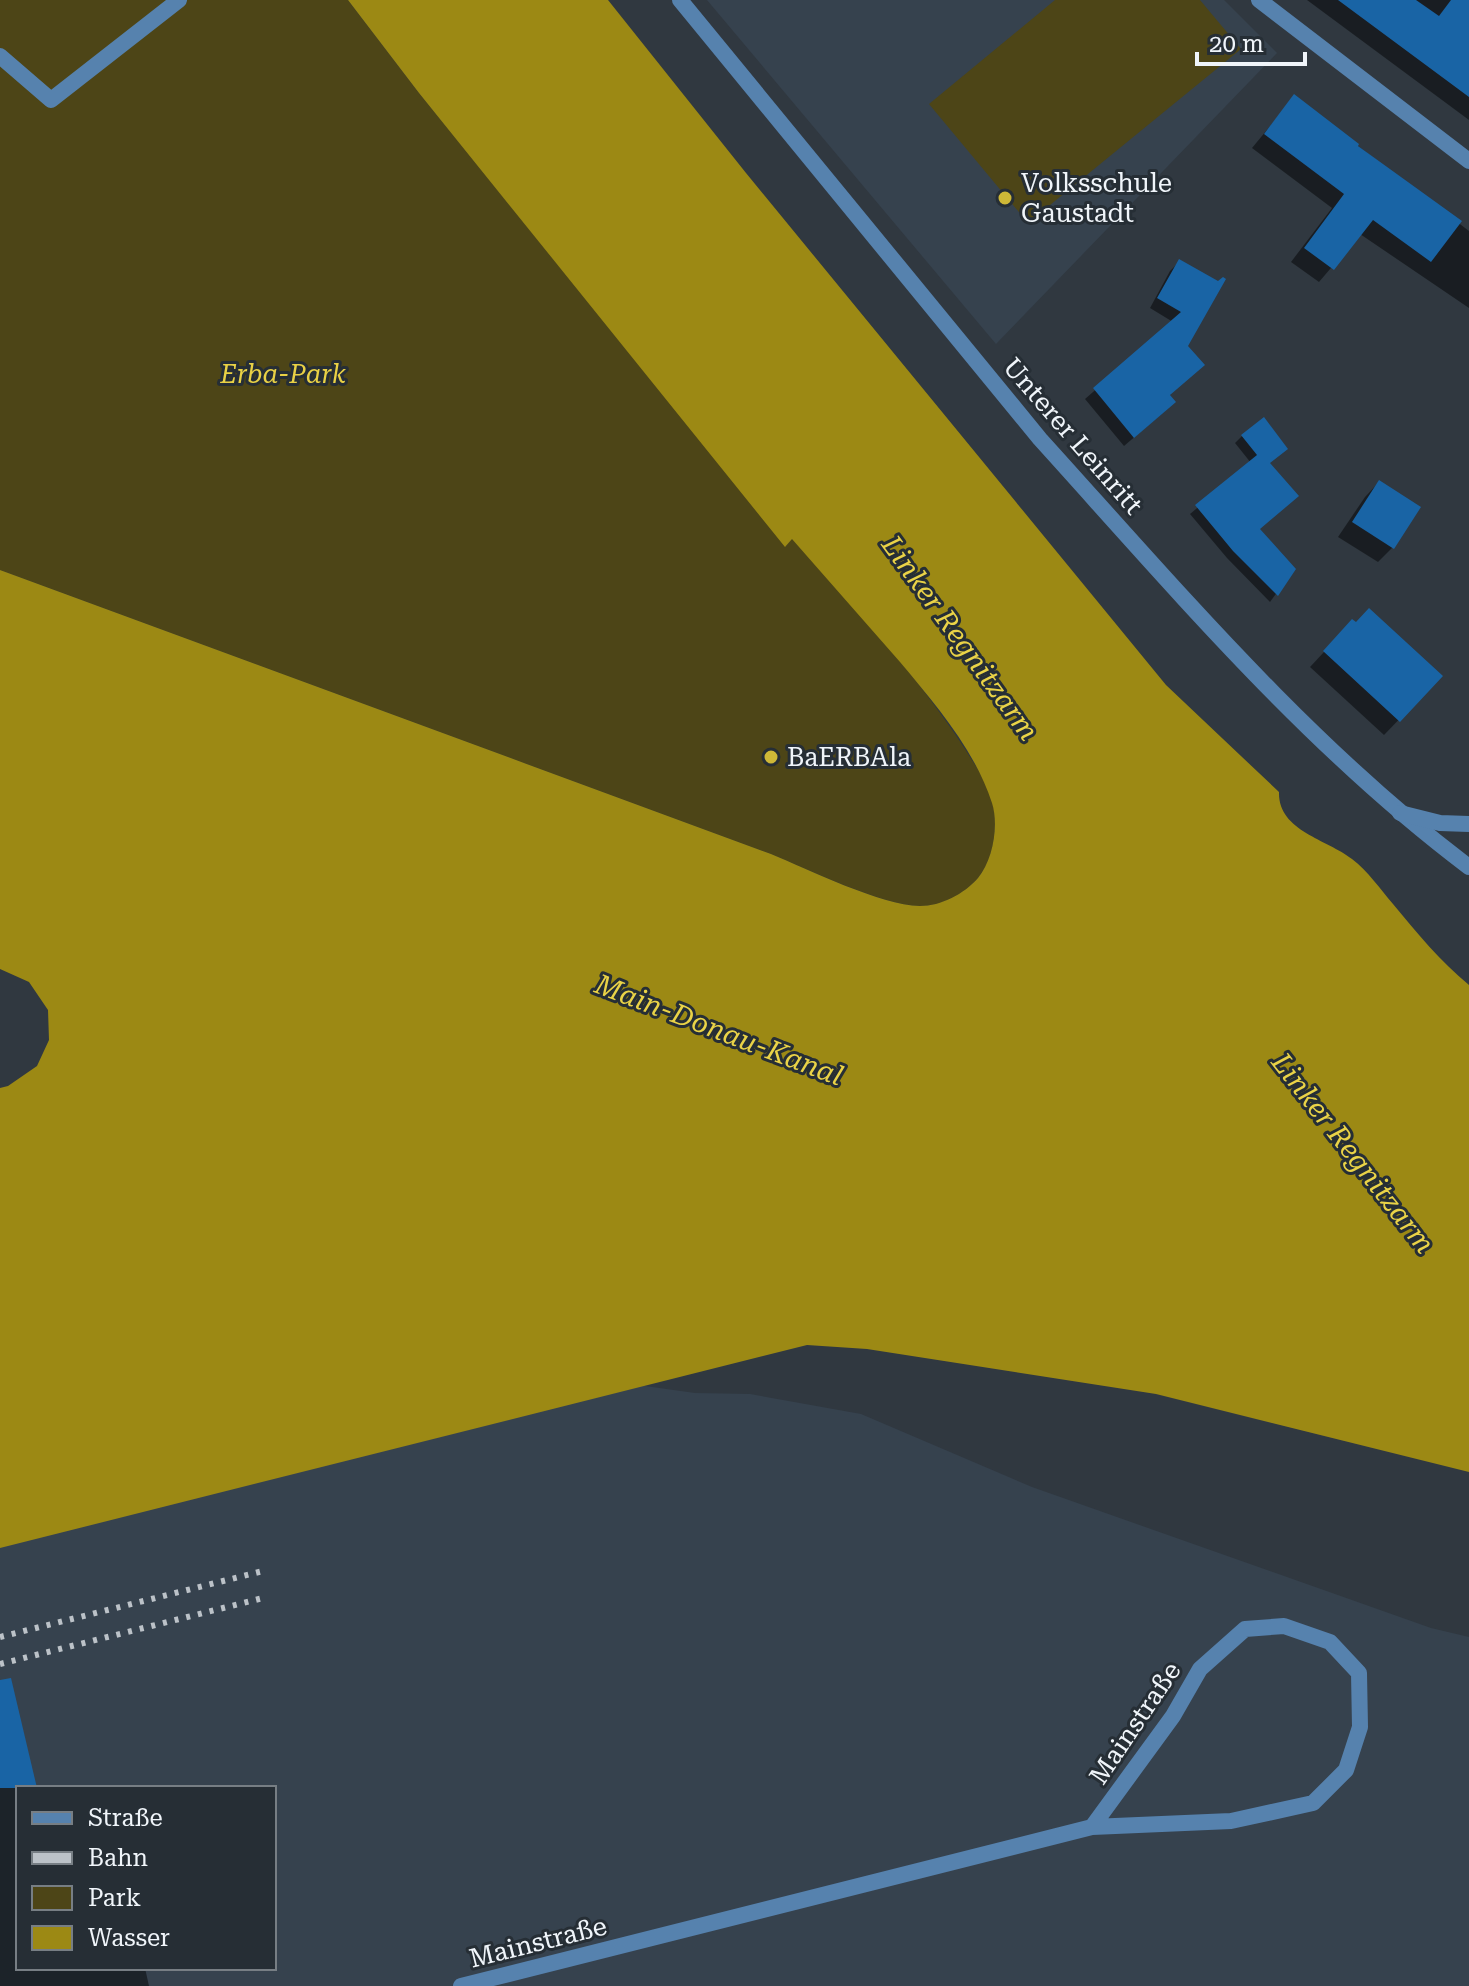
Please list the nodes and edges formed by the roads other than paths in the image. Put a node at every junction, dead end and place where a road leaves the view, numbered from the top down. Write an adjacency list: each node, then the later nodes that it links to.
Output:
1 (179, 0): 4 (street)
2 (680, 0): 6 (street, Unterer Leinritt)
3 (1259, 0): 5 (street)
4 (0, 56)
5 (1469, 161)
6 (1400, 813): 7 (street); 8 (street, Unterer Leinritt)
7 (1469, 824)
8 (1469, 867)
9 (1092, 1827): 9 (street, Mainstraße); 10 (street, Mainstraße)
10 (461, 1986)

